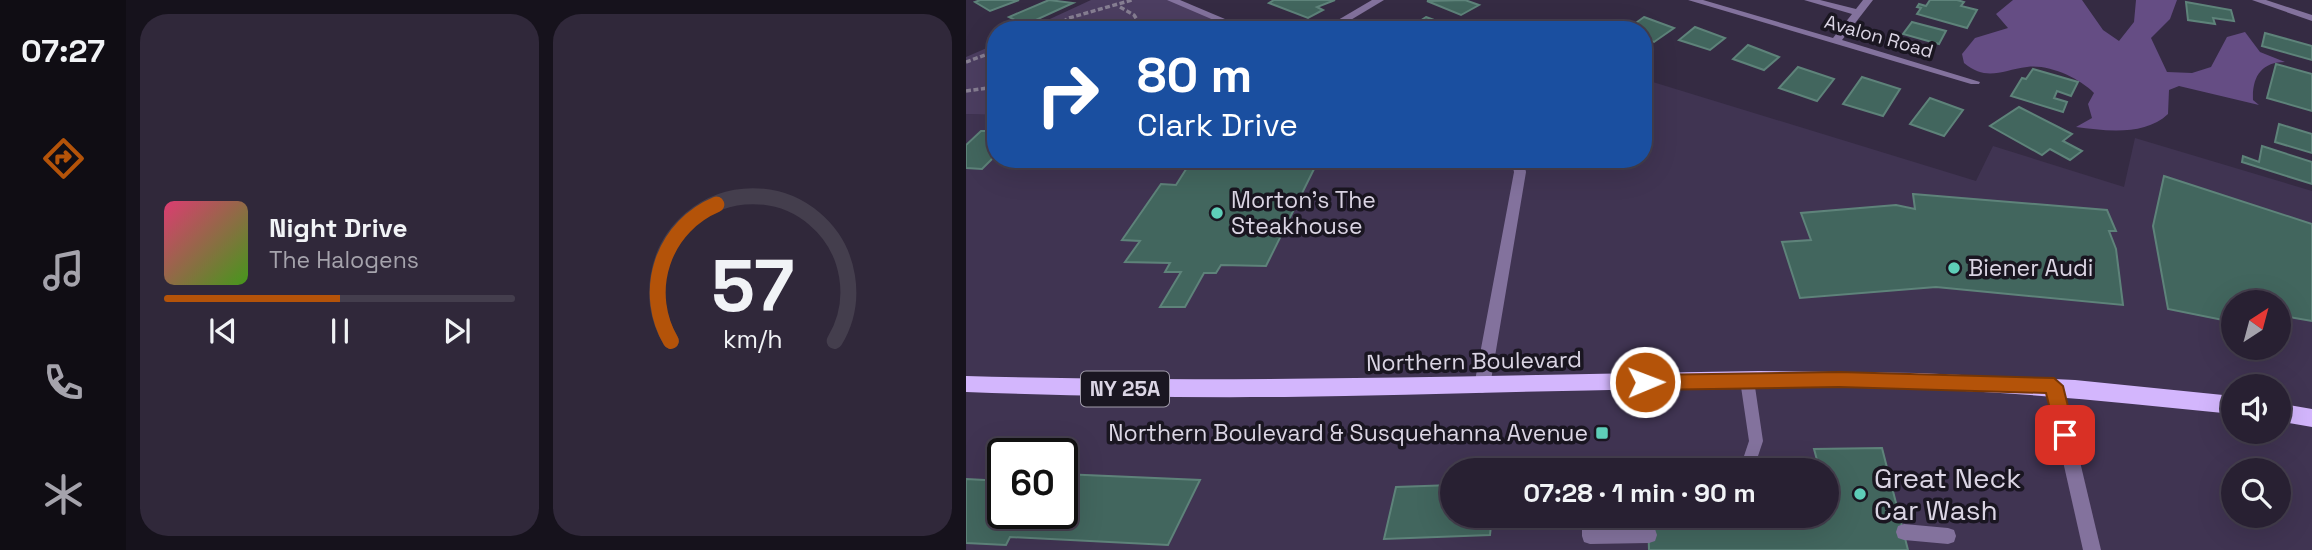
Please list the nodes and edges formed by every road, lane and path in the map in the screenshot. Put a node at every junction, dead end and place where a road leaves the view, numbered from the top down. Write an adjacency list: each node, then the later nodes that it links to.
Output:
1 (1132, 0): 8 (path)
2 (1172, 0): 13 (street)
3 (1379, 0): 14 (street)
4 (1693, 0): 15 (street, Avalon Road)
5 (1809, 0): 9 (street, Avalon Road)
6 (1868, 0): 9 (street)
7 (2257, 0): 10 (street)
8 (1120, 7): 11 (path); 12 (path)
9 (1858, 13): 15 (street)
10 (2312, 18)
11 (1060, 21)
12 (1138, 21)
13 (1224, 21)
14 (1342, 21)
15 (1835, 42): 18 (street, Avalon Road)
16 (987, 54): 17 (path)
17 (966, 62)
18 (1975, 82)
19 (987, 88): 20 (path)
20 (966, 91)
21 (1519, 168): 24 (street)
22 (1747, 380): 24 (main road, Northern Boulevard / NY 25A); 25 (main road, Northern Boulevard / NY 25A); 29 (lane)
23 (966, 384): 24 (main road, Northern Boulevard / NY 25A)
24 (1482, 386)
25 (2054, 386): 26 (main road, Northern Boulevard / NY 25A); 34 (street)
26 (2221, 404)
27 (2291, 414): 28 (main road)
28 (2312, 418)
29 (1751, 458)
30 (1590, 528): 32 (lane)
31 (1904, 533): 33 (lane)
32 (1648, 535)
33 (1948, 536)
34 (2092, 550)

